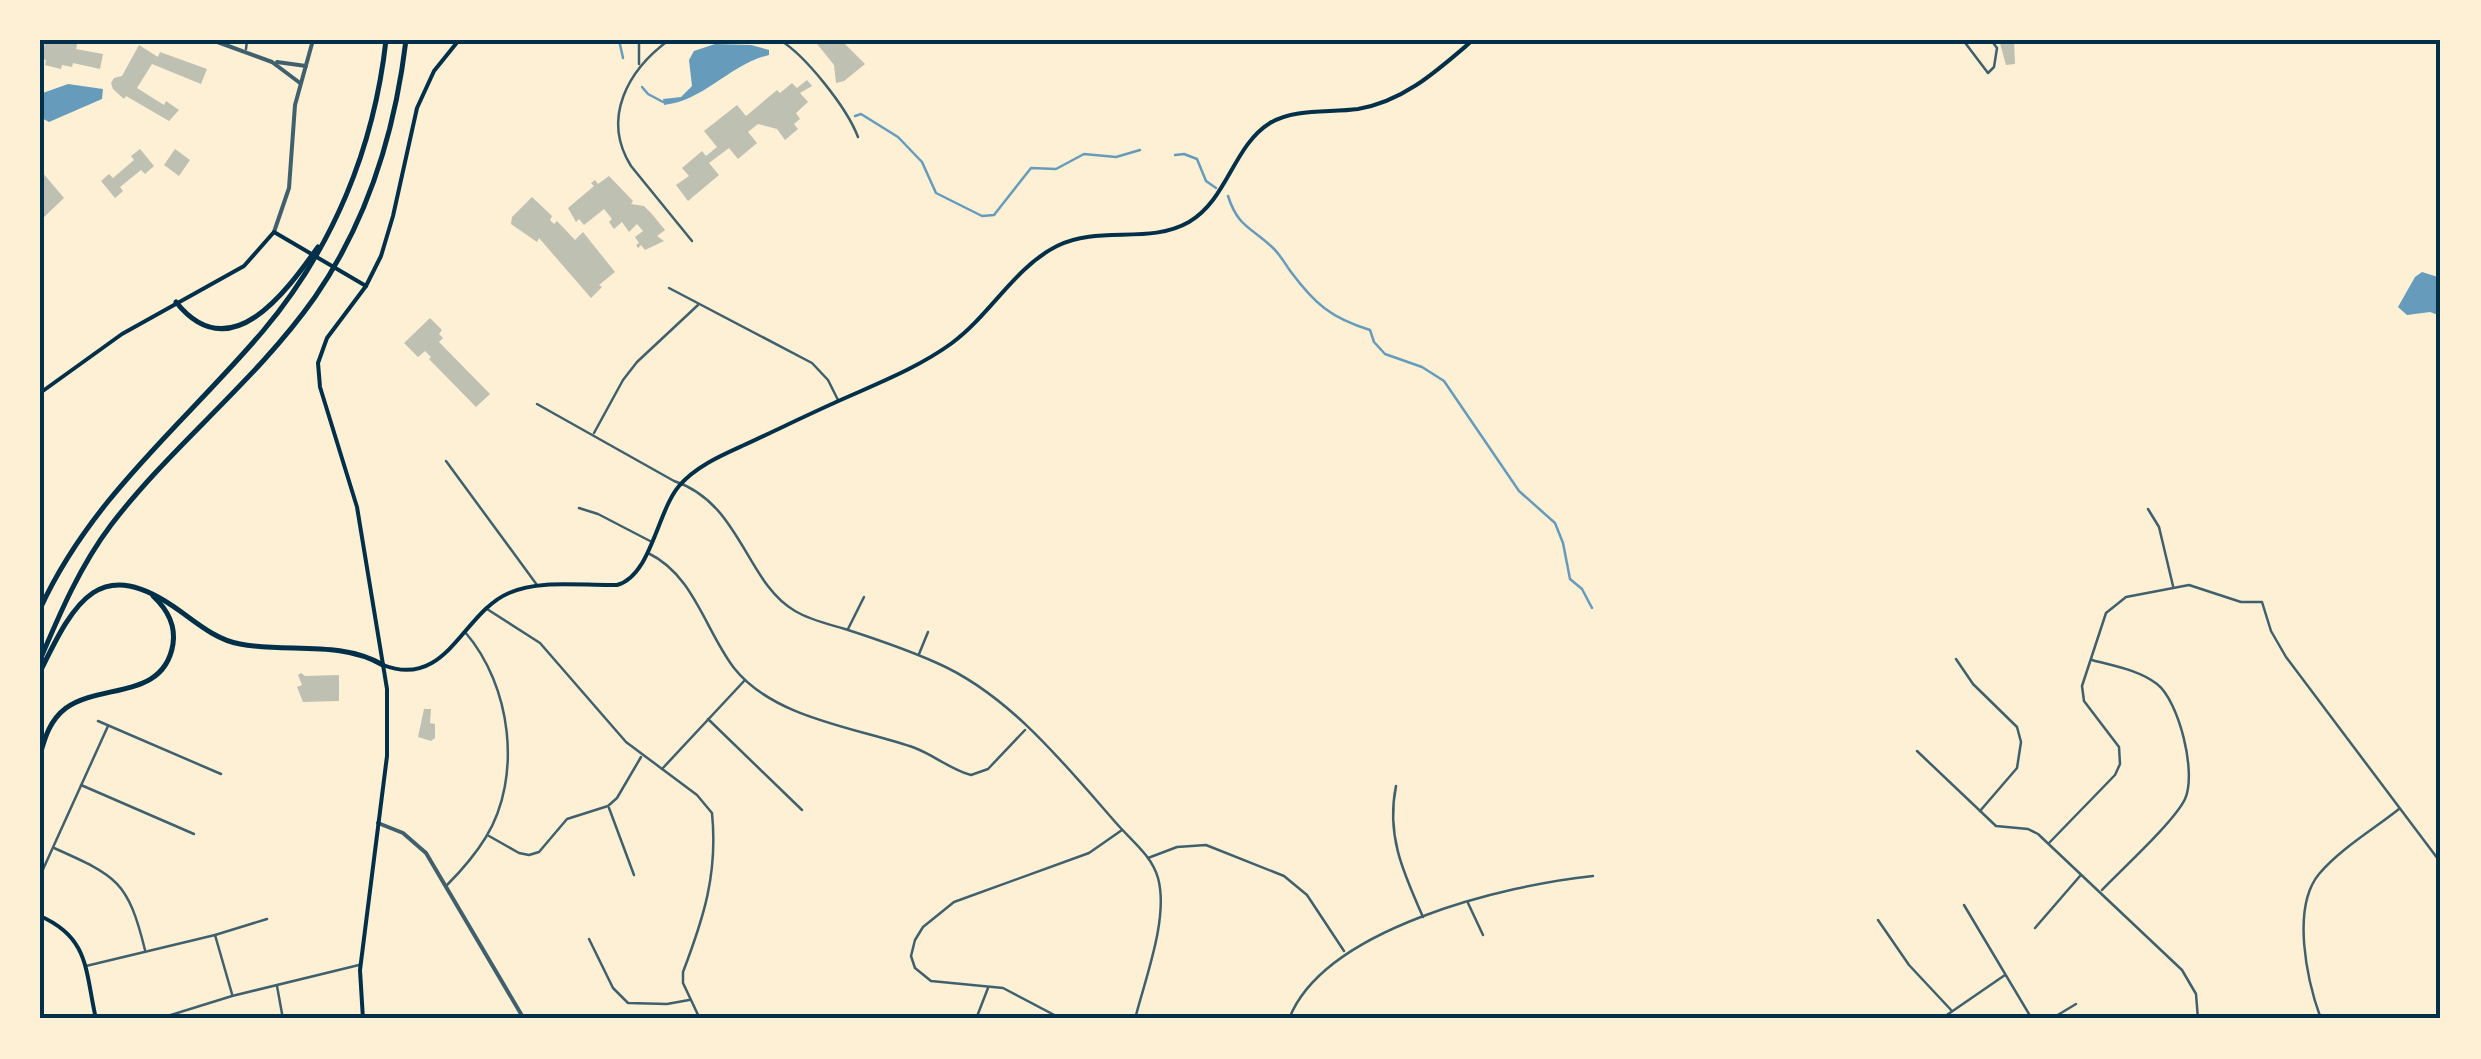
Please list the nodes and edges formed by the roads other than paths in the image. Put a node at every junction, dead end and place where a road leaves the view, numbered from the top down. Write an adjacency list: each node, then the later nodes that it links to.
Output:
1 (212, 40): 13 (street)
2 (247, 40): 13 (street)
3 (313, 40): 16 (street)
4 (386, 40): 19 (highway)
5 (406, 40): 47 (highway)
6 (459, 40): 22 (main road)
7 (639, 40): 15 (street)
8 (669, 40): 15 (street)
9 (780, 40): 18 (street)
10 (1473, 40): 27 (main road)
11 (1963, 40): 12 (street)
12 (1991, 40)
13 (246, 51): 14 (street)
14 (272, 62): 16 (street); 17 (street)
15 (638, 65): 21 (street)
16 (306, 66): 17 (street)
17 (300, 83): 20 (street)
18 (858, 137)
19 (334, 224): 24 (highway); 41 (highway)
20 (274, 232): 22 (main road); 24 (main road)
21 (692, 241)
22 (366, 286): 49 (main road)
23 (669, 288): 25 (street)
24 (176, 302): 26 (main road)
25 (699, 304): 27 (street); 29 (street)
26 (40, 393)
27 (839, 401): 31 (main road)
28 (536, 404): 29 (street)
29 (594, 434): 31 (street)
30 (446, 461): 37 (street)
31 (681, 483): 34 (main road); 42 (street)
32 (579, 508): 34 (street)
33 (2148, 509): 38 (street)
34 (651, 542): 35 (main road)
35 (647, 552): 37 (main road); 51 (street)
36 (128, 584): 49 (highway); 50 (highway); 57 (highway)
37 (538, 586): 40 (main road)
38 (2174, 588): 48 (street); 64 (street)
39 (864, 597): 42 (street)
40 (485, 608): 43 (main road); 58 (street)
41 (40, 609)
42 (848, 630): 45 (street)
43 (465, 632): 49 (main road); 70 (street)
44 (928, 632): 45 (street)
45 (918, 656): 55 (street)
46 (1956, 659): 66 (street)
47 (40, 660)
48 (2090, 660): 71 (street); 80 (street)
49 (383, 665): 67 (main road)
50 (40, 672)
51 (745, 680): 52 (street); 55 (street)
52 (708, 719): 59 (street); 65 (street)
53 (98, 721): 54 (street)
54 (108, 726): 60 (street); 61 (street)
55 (1027, 728): 68 (street)
56 (1917, 751): 66 (street)
57 (40, 755)
58 (641, 756): 59 (street); 63 (street)
59 (661, 770): 99 (street)
60 (221, 774)
61 (80, 785): 69 (street); 72 (street)
62 (1396, 786): 85 (street)
63 (608, 806): 70 (street); 75 (street)
64 (2400, 808): 74 (street); 118 (street)
65 (802, 810)
66 (1979, 812): 71 (street)
67 (378, 823): 79 (street); 93 (main road)
68 (1122, 830): 73 (street); 96 (street)
69 (194, 834)
70 (488, 835): 79 (street)
71 (2049, 844): 76 (street)
72 (52, 848): 77 (street); 91 (street)
73 (1148, 858): 92 (street); 112 (street)
74 (2441, 863)
75 (634, 875)
76 (2081, 875): 80 (street); 87 (street)
77 (40, 876)
78 (1593, 876): 81 (street)
79 (446, 886): 108 (street)
80 (2100, 892): 117 (street)
81 (1468, 902): 85 (street); 89 (street)
82 (1964, 905): 95 (street)
83 (40, 916): 94 (main road)
84 (267, 918): 88 (street)
85 (1424, 918): 92 (street)
86 (1878, 920): 101 (street)
87 (2036, 928)
88 (215, 935): 91 (street); 98 (street)
89 (1483, 935)
90 (589, 939): 99 (street)
91 (145, 950): 94 (street)
92 (1345, 953): 113 (street)
93 (360, 964): 97 (street); 107 (main road)
94 (84, 966): 103 (main road)
95 (2005, 975): 101 (street); 115 (street)
96 (989, 984): 110 (street); 111 (street)
97 (278, 986): 98 (street); 106 (street)
98 (232, 996): 102 (street)
99 (690, 1000): 109 (street)
100 (2076, 1004): 116 (street)
101 (1952, 1011): 114 (street)
102 (182, 1012): 104 (street); 105 (street)
103 (96, 1019)
104 (158, 1019)
105 (184, 1019)
106 (283, 1019)
107 (363, 1019)
108 (524, 1019)
109 (700, 1019)
110 (976, 1019)
111 (1062, 1019)
112 (1135, 1019)
113 (1289, 1019)
114 (1941, 1019)
115 (2032, 1019)
116 (2051, 1019)
117 (2198, 1019)
118 (2321, 1019)

